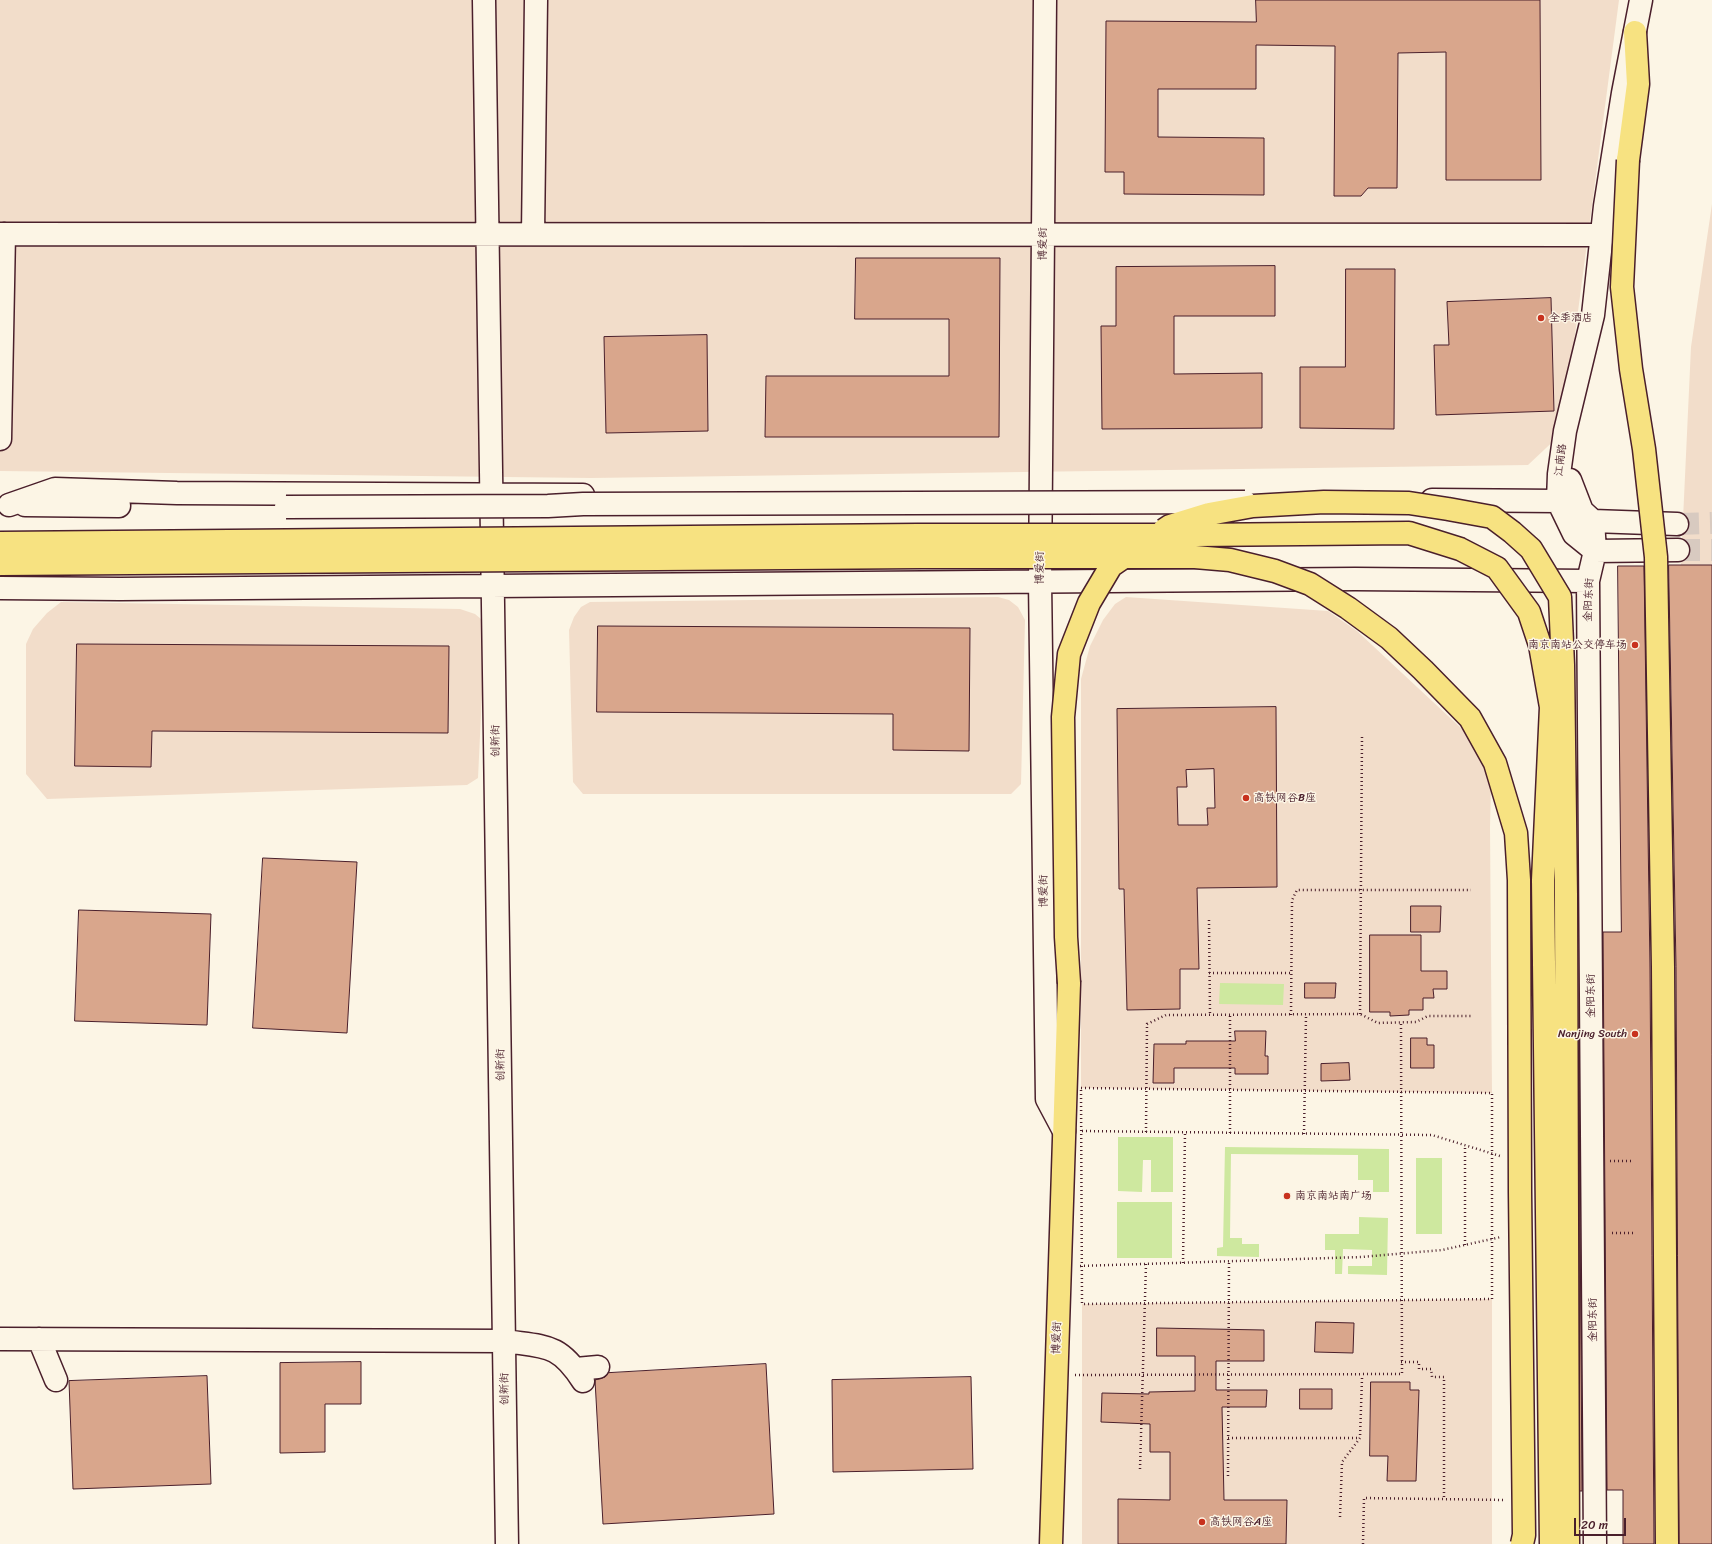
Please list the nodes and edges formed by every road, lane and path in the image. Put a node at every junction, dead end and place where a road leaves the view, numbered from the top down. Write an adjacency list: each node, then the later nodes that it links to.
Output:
1 (484, 0): 7 (street, 创新街)
2 (536, 0): 8 (street)
3 (1045, 0): 10 (street, 博爱街)
4 (1641, 0): 5 (street, 江南路)
5 (1635, 32): 9 (street, 江南路); 92 (main road, bridge)
6 (2, 234): 7 (street); 11 (street)
7 (488, 234): 8 (street); 12 (street, 创新街)
8 (533, 234): 10 (street)
9 (1602, 235): 10 (street); 13 (street, 江南路)
10 (1043, 236): 14 (street, 博爱街)
11 (0, 439)
12 (492, 496): 14 (street); 16 (street); 25 (street, 创新街)
13 (1567, 497): 14 (street); 17 (street, 江南路); 21 (street, 江南路)
14 (1041, 498): 23 (street, 博爱街)
15 (1324, 502): 16 (street, bridge); 44 (main road, 博爱街, bridge); 90 (main road, 博爱街, bridge)
16 (5, 505)
17 (1593, 521): 18 (street); 21 (street, 金阳东街)
18 (1677, 524)
19 (0, 543): 89 (main road, bridge)
20 (1678, 550): 21 (street)
21 (1595, 551): 24 (street, 金阳东街)
22 (0, 564): 54 (main road, bridge)
23 (1040, 581): 24 (street); 25 (street); 44 (street, 博爱街)
24 (1588, 581): 52 (street, 金阳东街)
25 (494, 586): 26 (street); 70 (street, 创新街)
26 (0, 588)
27 (1362, 736): 28 (path)
28 (1361, 890): 29 (path); 32 (path); 34 (path)
29 (1471, 890)
30 (1209, 920): 31 (path)
31 (1209, 973): 32 (path); 35 (path)
32 (1291, 973): 37 (path)
33 (1306, 1014): 34 (path); 37 (path); 42 (path)
34 (1360, 1014): 39 (path)
35 (1210, 1015): 36 (path); 40 (path)
36 (1230, 1015): 37 (path); 41 (path)
37 (1291, 1015)
38 (1471, 1016): 39 (path)
39 (1401, 1023): 43 (path)
40 (1147, 1089): 41 (path); 44 (path); 45 (path)
41 (1230, 1090): 42 (path); 47 (path)
42 (1305, 1091): 43 (path); 48 (path)
43 (1401, 1092): 49 (path); 51 (path)
44 (1073, 1131): 45 (path); 64 (path); 86 (main road, 博爱街)
45 (1146, 1132): 46 (path)
46 (1185, 1132): 47 (path); 62 (path)
47 (1230, 1133): 48 (path)
48 (1304, 1134): 49 (path)
49 (1401, 1135): 50 (path); 60 (path)
50 (1465, 1145): 51 (path); 59 (path)
51 (1492, 1153): 54 (path); 58 (path)
52 (1592, 1161): 53 (path); 55 (street, 金阳东街)
53 (1634, 1161)
54 (1520, 1162): 83 (main road, bridge)
55 (1592, 1232): 56 (path); 91 (street, 金阳东街)
56 (1636, 1233)
57 (1504, 1236): 58 (path)
58 (1492, 1239): 59 (path); 65 (path)
59 (1465, 1245): 60 (path)
60 (1400, 1254): 61 (path); 65 (path)
61 (1229, 1261): 62 (path); 66 (path)
62 (1183, 1263): 63 (path)
63 (1146, 1264): 64 (path); 67 (path)
64 (1082, 1266): 67 (path)
65 (1401, 1300): 66 (path); 71 (path)
66 (1229, 1302): 67 (path); 73 (path)
67 (1145, 1303): 75 (path)
68 (0, 1339): 69 (street)
69 (39, 1339): 70 (street); 77 (street)
70 (505, 1341): 72 (street); 85 (street, 创新街)
71 (1401, 1362): 73 (path); 82 (path)
72 (585, 1373)
73 (1228, 1374): 75 (path); 78 (path)
74 (1074, 1375): 75 (path)
75 (1143, 1375): 80 (path)
76 (1362, 1378): 79 (path)
77 (56, 1380)
78 (1228, 1438): 79 (path); 81 (path)
79 (1360, 1438): 84 (path)
80 (1140, 1469)
81 (1228, 1476)
82 (1444, 1500): 83 (path); 87 (path)
83 (1523, 1501): 88 (main road, bridge)
84 (1340, 1517)
85 (508, 1544)
86 (1051, 1544)
87 (1363, 1544)
88 (1522, 1544)
89 (1551, 1544)
90 (1568, 1544)
91 (1595, 1544)
92 (1667, 1544)

